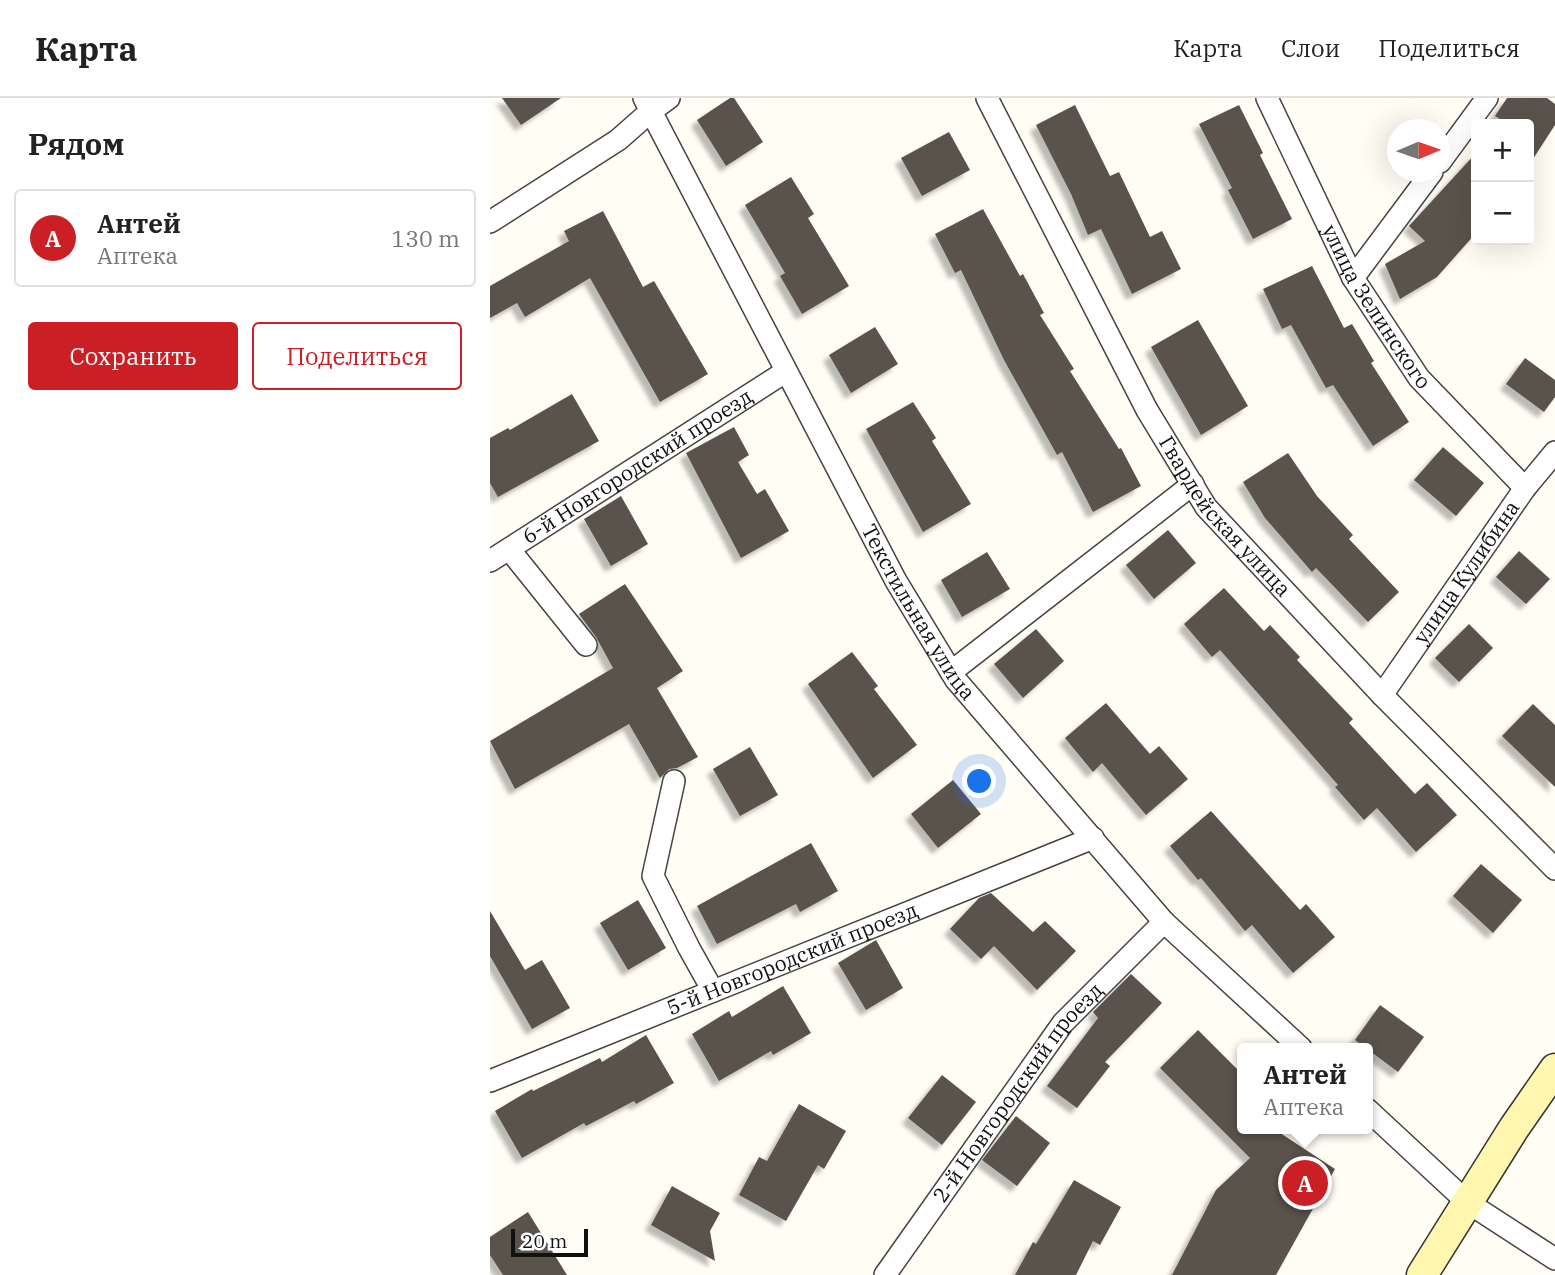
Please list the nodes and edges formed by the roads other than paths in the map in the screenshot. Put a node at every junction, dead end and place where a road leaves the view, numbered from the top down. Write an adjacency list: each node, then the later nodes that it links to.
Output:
1 (669, 98): 5 (street)
2 (987, 98): 12 (street, Гвардейская улица)
3 (1266, 98): 9 (street, улица Зелинского)
4 (1487, 98): 6 (street)
5 (647, 104): 8 (street); 10 (street, Текстильная улица)
6 (1450, 148)
7 (1425, 182): 9 (street)
8 (490, 222)
9 (1353, 278): 13 (street, улица Зелинского)
10 (785, 372): 14 (street, 6-й Новгородский проезд); 17 (street, Текстильная улица)
11 (1555, 452): 13 (street, улица Кулибина)
12 (1193, 484): 17 (street); 18 (street, Гвардейская улица)
13 (1525, 488): 18 (street, улица Кулибина)
14 (509, 549): 15 (street, 6-й Новгородский проезд); 16 (street)
15 (490, 561)
16 (586, 645)
17 (951, 672): 20 (street, Текстильная улица)
18 (1382, 695): 21 (street, Гвардейская улица)
19 (674, 781): 23 (street)
20 (1093, 838): 22 (street, Текстильная улица); 23 (street, 5-й Новгородский проезд)
21 (1555, 869)
22 (1164, 922): 24 (street, Текстильная улица); 30 (street, 2-й Новгородский проезд)
23 (713, 991): 26 (street, 5-й Новгородский проезд)
24 (1296, 1043)
25 (1555, 1069): 28 (main road)
26 (490, 1081)
27 (1373, 1115): 28 (street)
28 (1467, 1202): 29 (street); 31 (main road)
29 (1555, 1259)
30 (885, 1275)
31 (1422, 1275)

